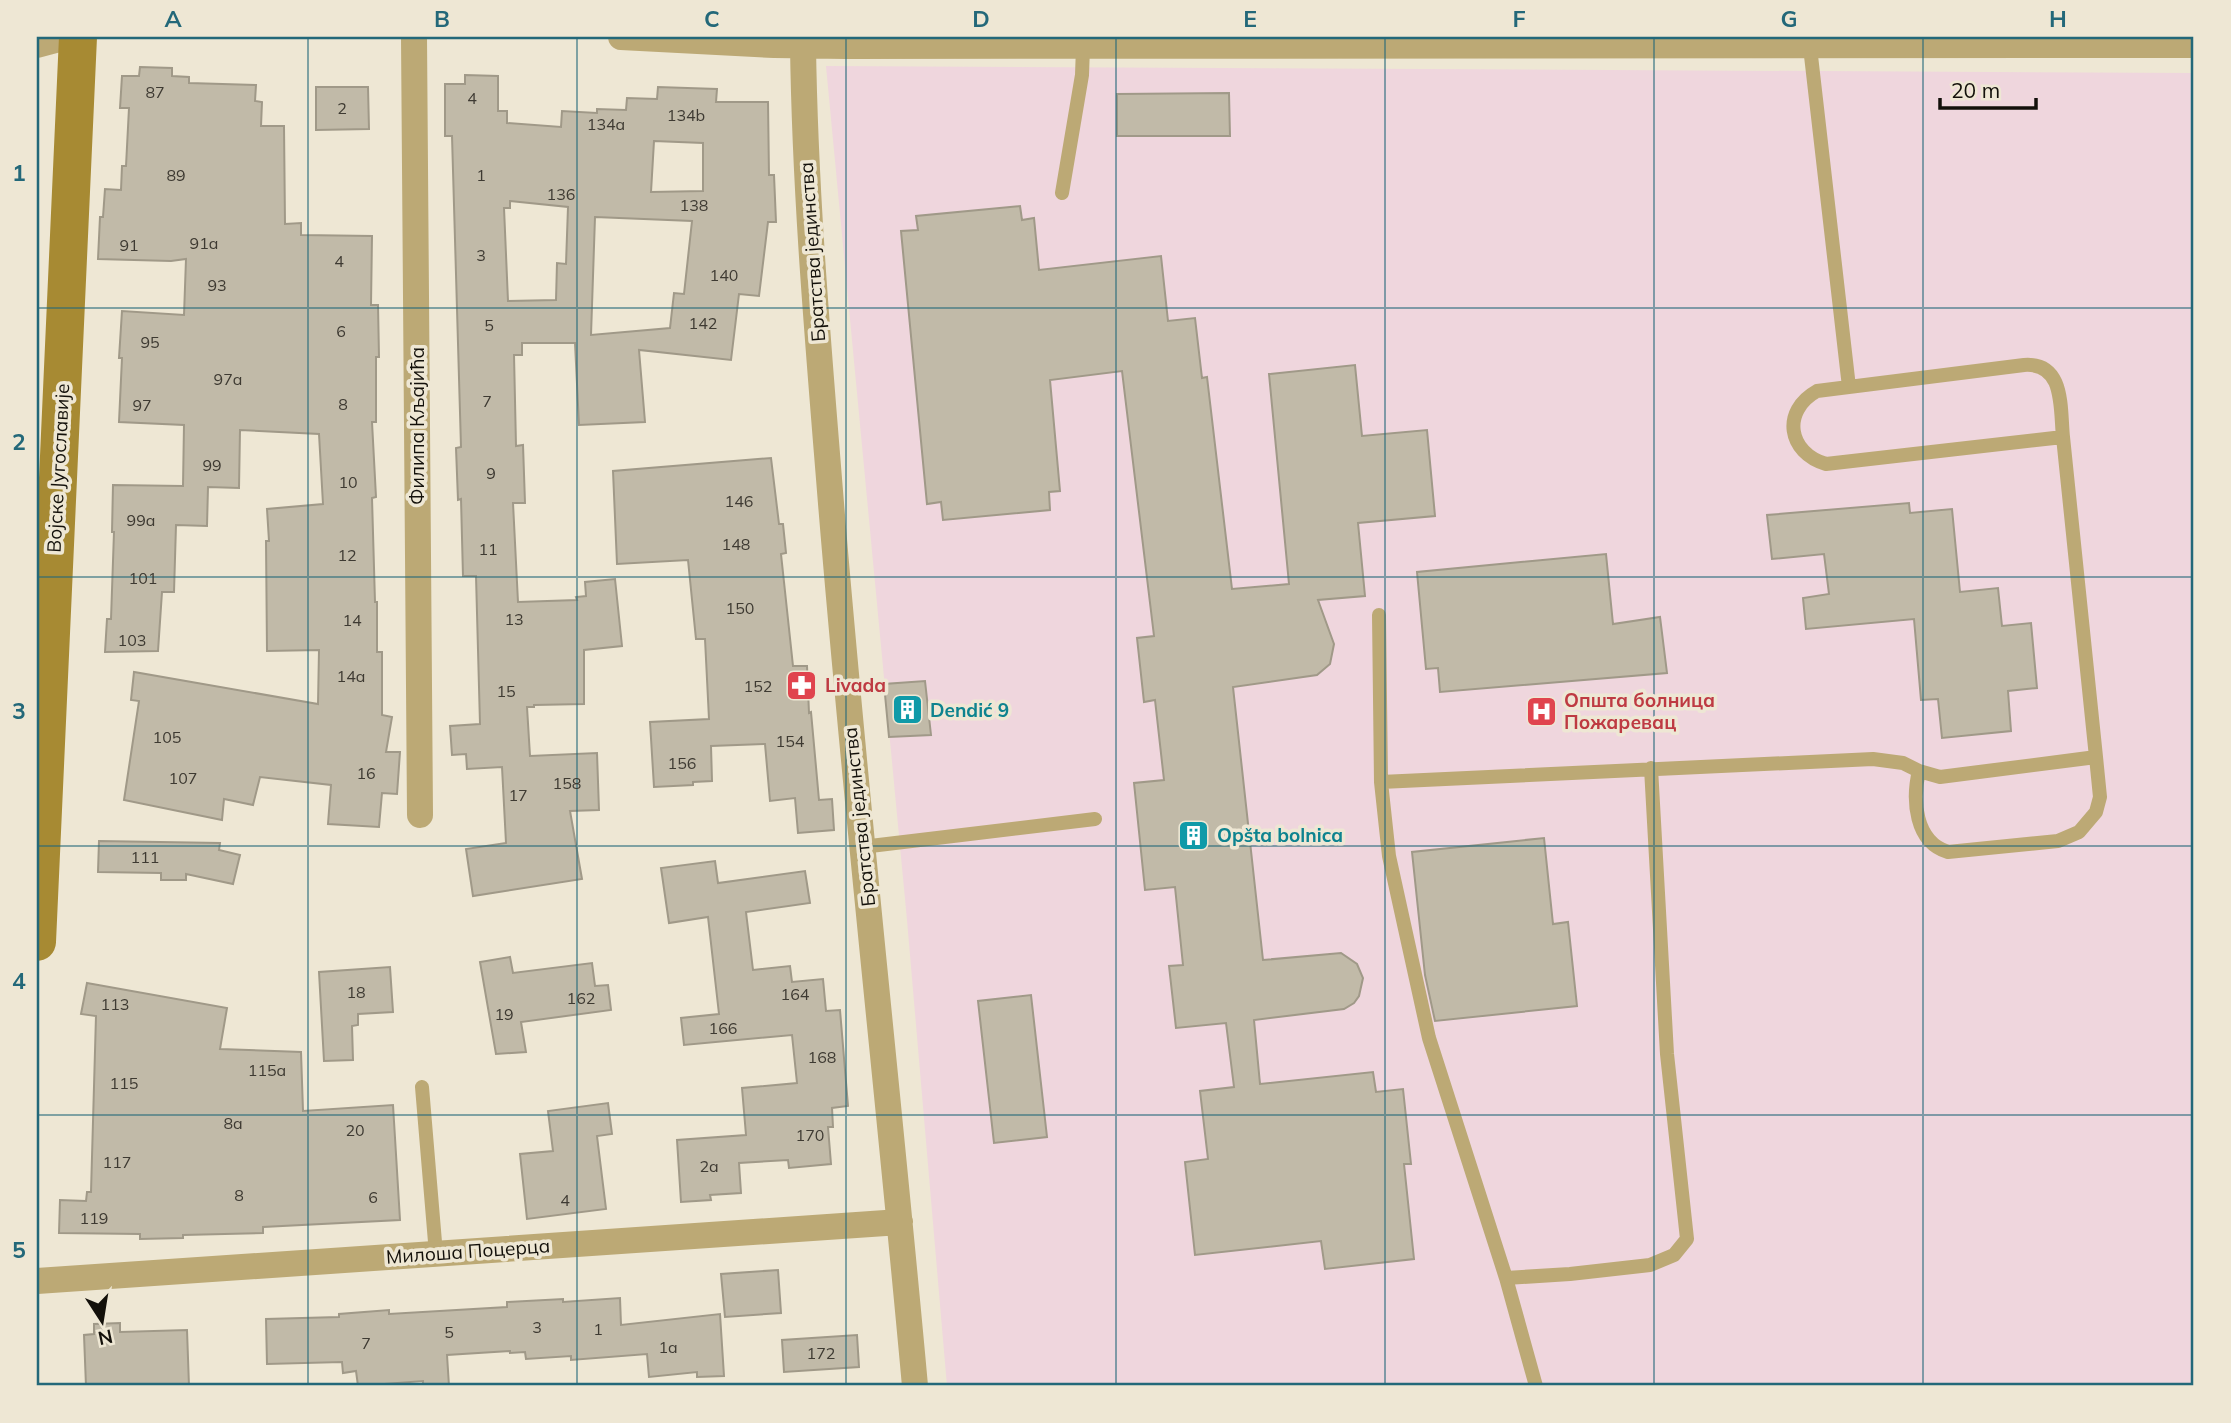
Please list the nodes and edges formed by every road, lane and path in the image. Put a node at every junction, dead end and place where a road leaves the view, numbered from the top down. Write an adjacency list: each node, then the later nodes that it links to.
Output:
1 (67, 37): 6 (street)
2 (78, 37): 21 (main road, Војске Југославије)
3 (414, 37): 18 (street, Филипа Кљајића)
4 (621, 37): 5 (street)
5 (804, 41): 8 (street); 20 (street, Братства јединства)
6 (37, 45)
7 (2194, 45): 9 (street)
8 (1083, 47): 9 (street); 10 (lane)
9 (1810, 47): 11 (lane)
10 (1062, 193)
11 (1849, 387): 12 (lane); 12 (lane)
12 (2063, 437): 14 (lane)
13 (1379, 615): 17 (lane)
14 (2096, 757): 16 (lane); 16 (lane)
15 (1651, 768): 16 (lane); 17 (lane); 25 (lane)
16 (1919, 771)
17 (1381, 782): 25 (lane)
18 (420, 815)
19 (1095, 819): 20 (lane)
20 (862, 847): 23 (street, Братства јединства)
21 (37, 942)
22 (422, 1087): 24 (lane)
23 (900, 1222): 24 (street, Милоша Поцерца); 27 (street, Братства јединства)
24 (436, 1254): 26 (street, Милоша Поцерца)
25 (1506, 1278): 28 (lane)
26 (37, 1281)
27 (915, 1386)
28 (1536, 1386)

